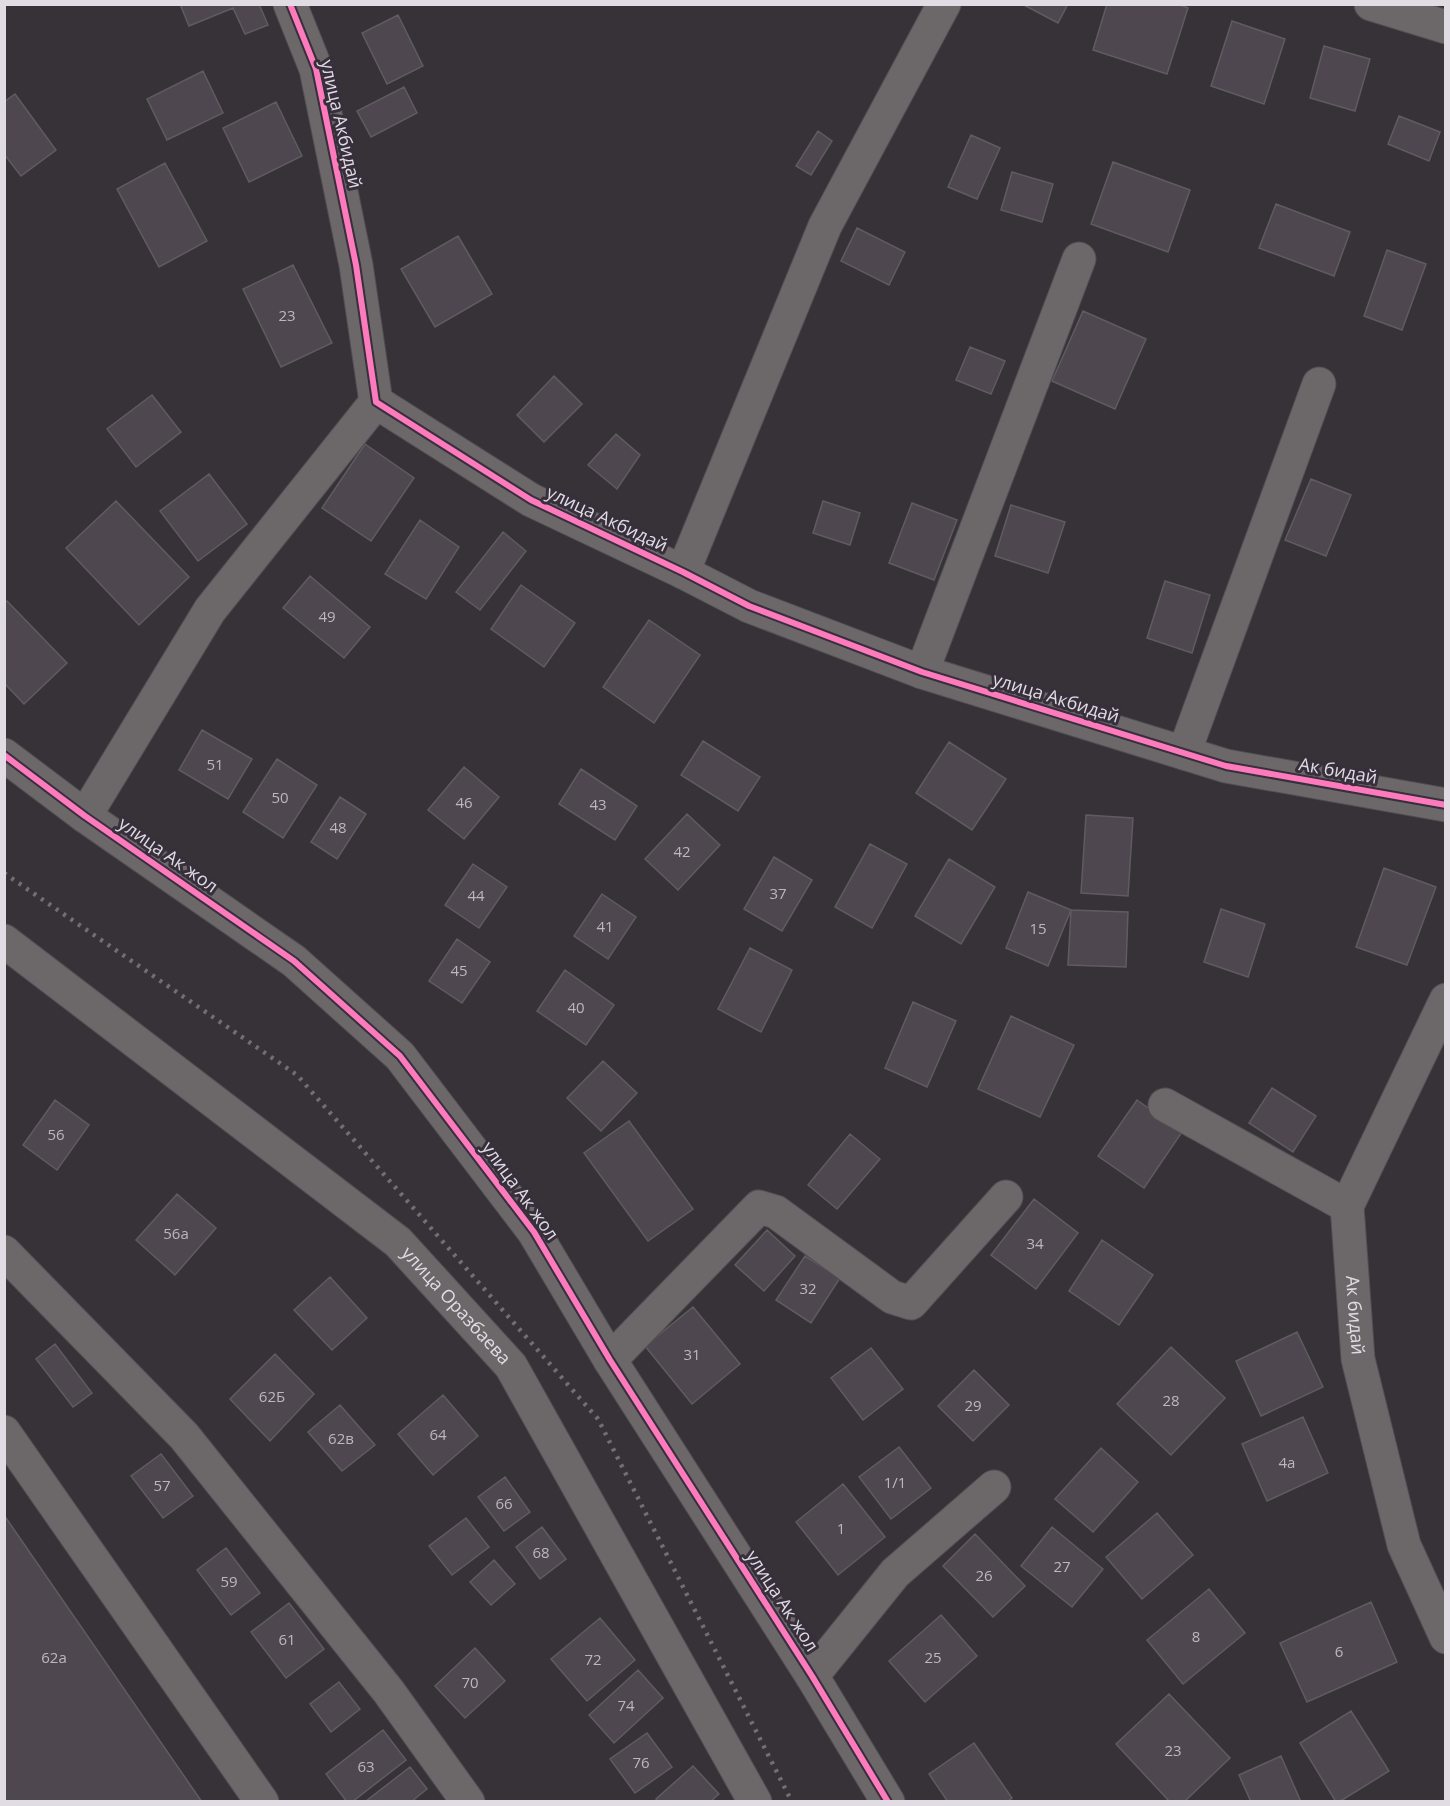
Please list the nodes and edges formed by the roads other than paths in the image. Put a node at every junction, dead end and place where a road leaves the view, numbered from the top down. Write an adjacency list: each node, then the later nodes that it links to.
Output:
1 (290, 4): 7 (street, улица Акбидай)
2 (944, 4): 8 (street)
3 (1371, 4): 4 (street)
4 (1446, 27)
5 (1079, 259): 9 (street)
6 (1319, 384): 10 (street)
7 (375, 402): 8 (street, улица Акбидай); 14 (street)
8 (683, 572): 9 (street, улица Акбидай)
9 (922, 672): 10 (street, улица Акбидай)
10 (1184, 753): 12 (street, улица Акбидай)
11 (4, 756): 14 (street, улица Ак жол)
12 (1226, 766): 13 (street, Ак бидай)
13 (1446, 806)
14 (85, 816): 21 (street, улица Ак жол)
15 (4, 941): 28 (street, улица Оразбаева)
16 (1446, 1000): 19 (street, Ак бидай)
17 (1165, 1105): 19 (street)
18 (1006, 1197): 21 (street)
19 (1347, 1206): 24 (street, Ак бидай)
20 (4, 1252): 27 (street)
21 (610, 1360): 25 (street, улица Ак жол)
22 (4, 1432): 26 (street)
23 (994, 1487): 25 (street)
24 (1446, 1637)
25 (812, 1676): 29 (street, улица Ак жол)
26 (262, 1802)
27 (468, 1802)
28 (755, 1802)
29 (888, 1802)

